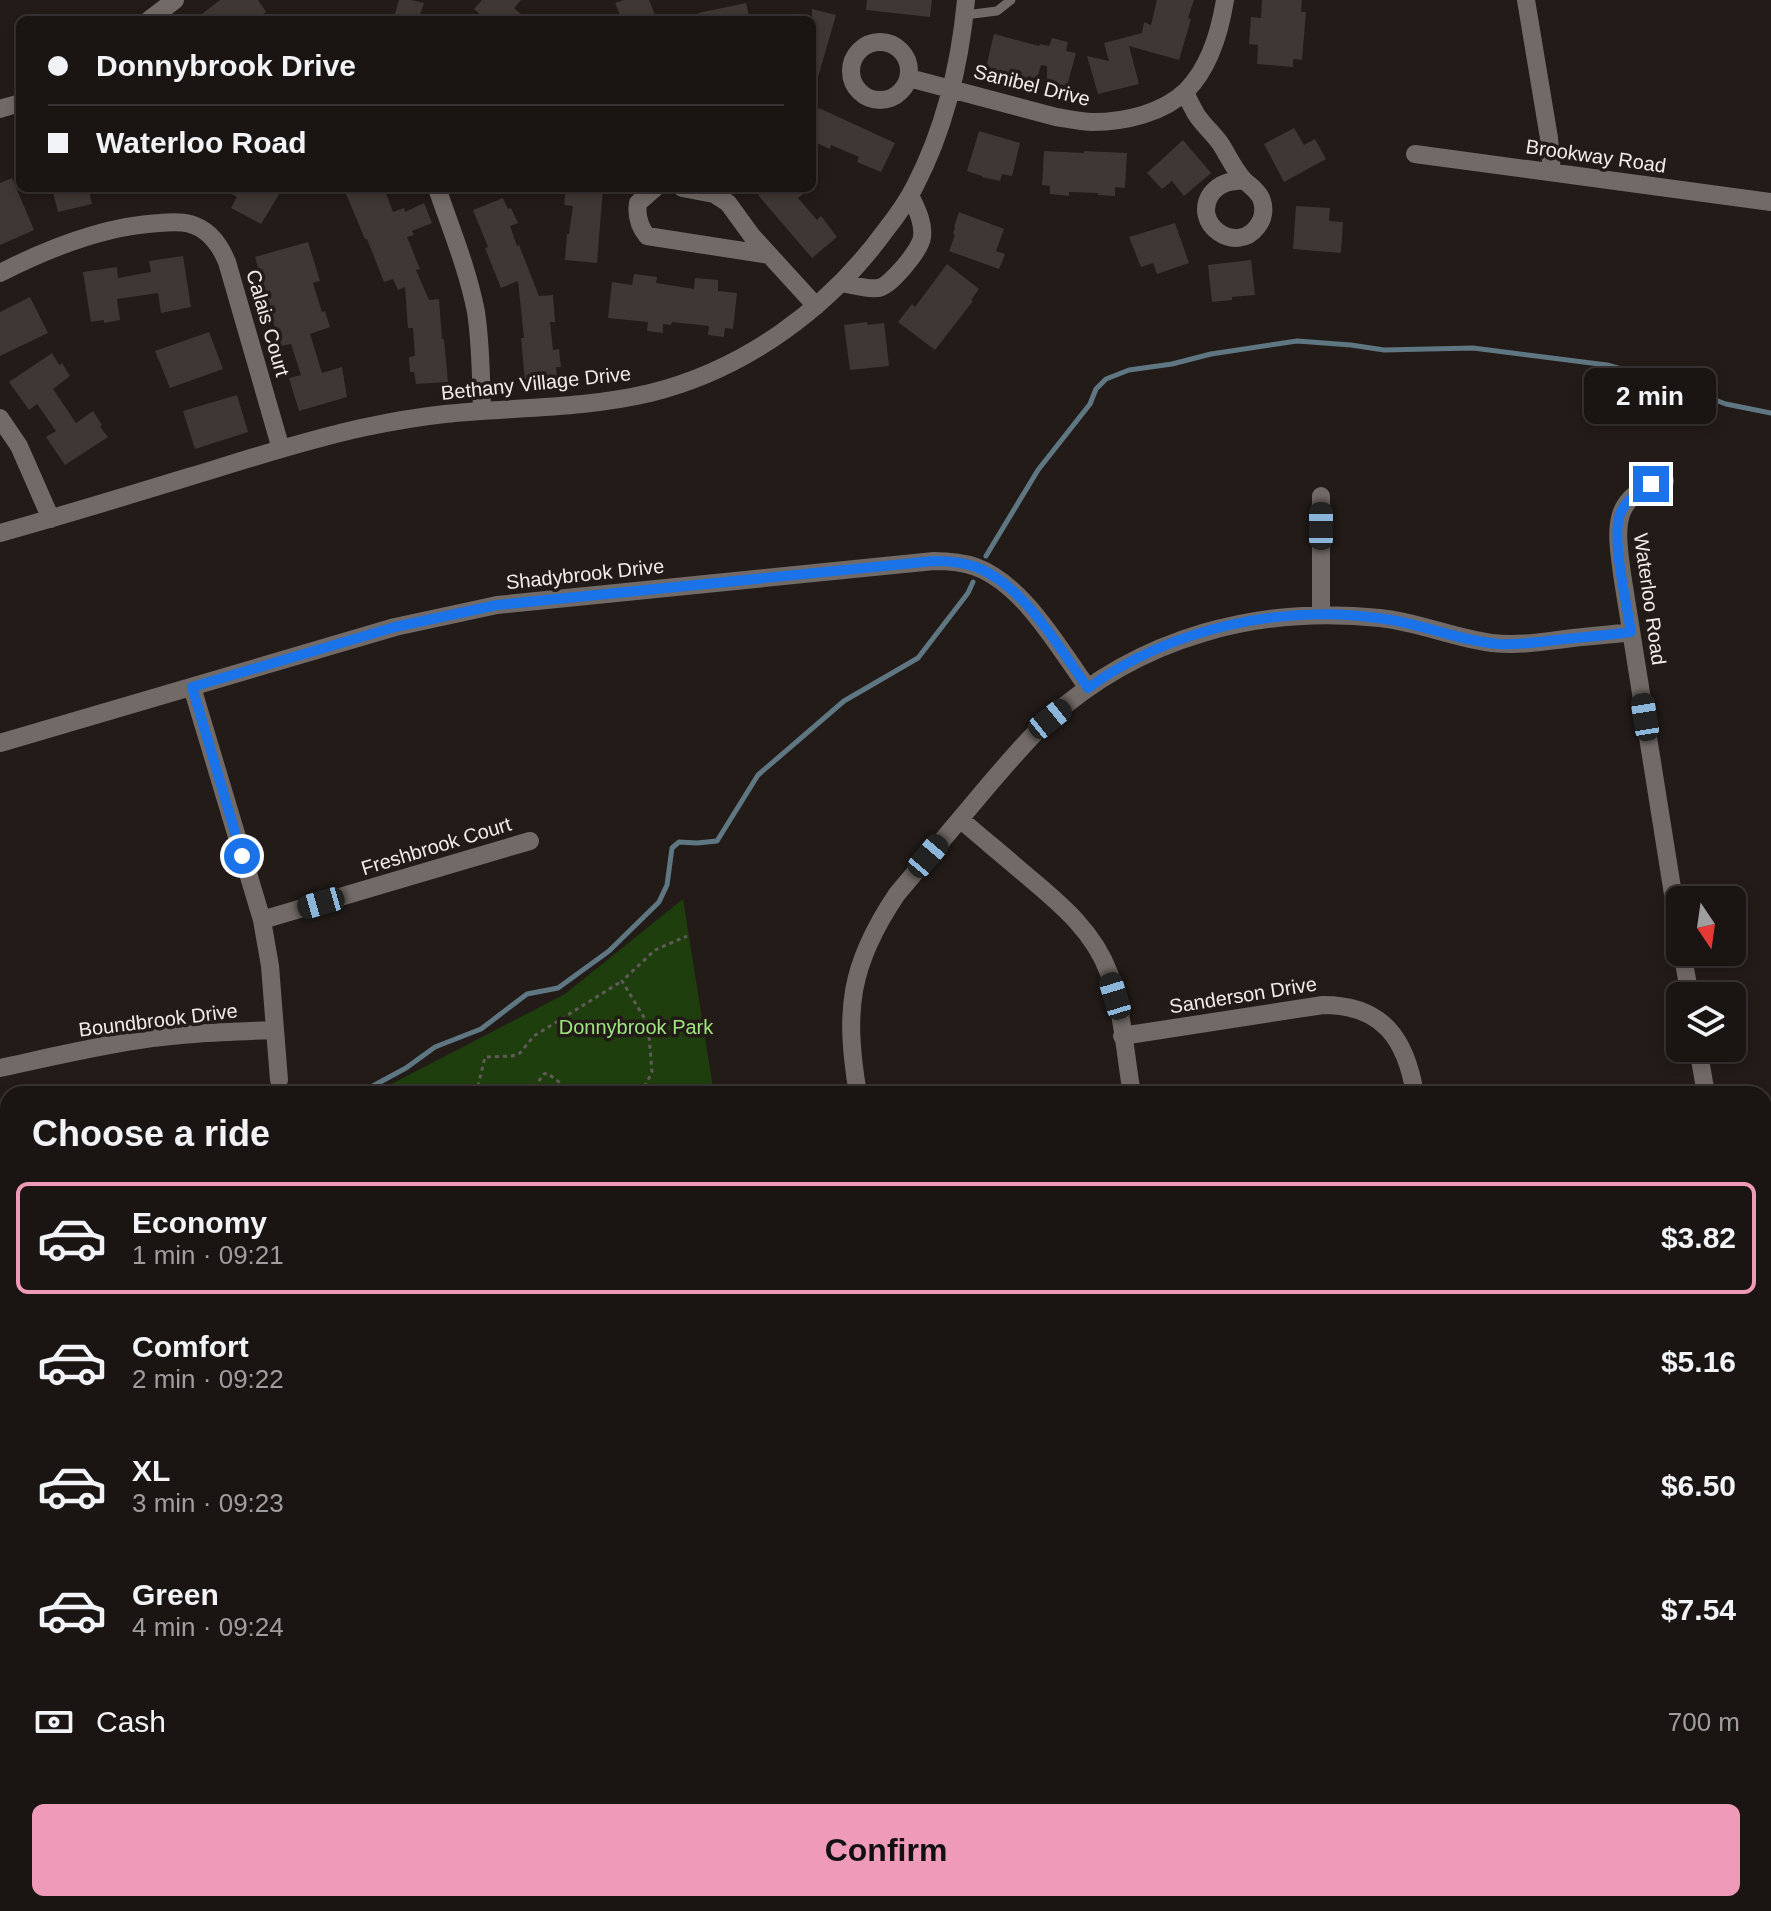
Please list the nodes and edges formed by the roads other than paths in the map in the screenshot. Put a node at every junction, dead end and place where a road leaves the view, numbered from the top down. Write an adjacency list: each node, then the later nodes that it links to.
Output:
1 (175, 0): 6 (street)
2 (1011, 0): 5 (lane)
3 (1225, 0): 9 (street, Sanibel Drive)
4 (1526, 0): 11 (street)
5 (966, 7): 8 (street, Bethany Village Drive)
6 (154, 16)
7 (909, 78): 8 (street, Sanibel Drive)
8 (952, 88): 9 (street, Sanibel Drive); 16 (street, Bethany Village Drive)
9 (1185, 92): 12 (street)
10 (1415, 154): 11 (street, Brookway Road)
11 (1552, 172): 17 (street, Brookway Road)
12 (1244, 180)
13 (438, 192): 22 (street)
14 (650, 192): 18 (street)
15 (703, 192): 18 (street)
16 (910, 195): 20 (street, Bethany Village Drive); 20 (street)
17 (1771, 202)
18 (769, 255): 21 (street)
19 (0, 273): 24 (street, Calais Court)
20 (841, 283): 21 (street, Bethany Village Drive)
21 (816, 306): 22 (street, Bethany Village Drive)
22 (482, 411): 24 (street, Bethany Village Drive)
23 (0, 418): 27 (street)
24 (281, 449): 27 (street, Bethany Village Drive)
25 (1665, 481): 30 (street, Waterloo Road)
26 (1321, 496): 29 (street)
27 (51, 519): 28 (street, Bethany Village Drive)
28 (0, 533)
29 (1321, 614): 30 (street); 32 (street)
30 (1631, 632): 36 (street, Waterloo Road)
31 (192, 687): 32 (street, Shadybrook Drive); 33 (street, Shadybrook Drive); 37 (street)
32 (1088, 688): 34 (street)
33 (0, 743)
34 (960, 819): 39 (street); 43 (street)
35 (530, 841): 37 (street, Freshbrook Court)
36 (1672, 886)
37 (262, 920): 38 (street)
38 (275, 1030): 41 (street, Boundbrook Drive); 42 (street)
39 (1122, 1036): 44 (street); 45 (street, Sanderson Drive)
40 (1700, 1062): 46 (street)
41 (0, 1068)
42 (279, 1080)
43 (857, 1086)
44 (1131, 1086)
45 (1414, 1086)
46 (1705, 1086)

